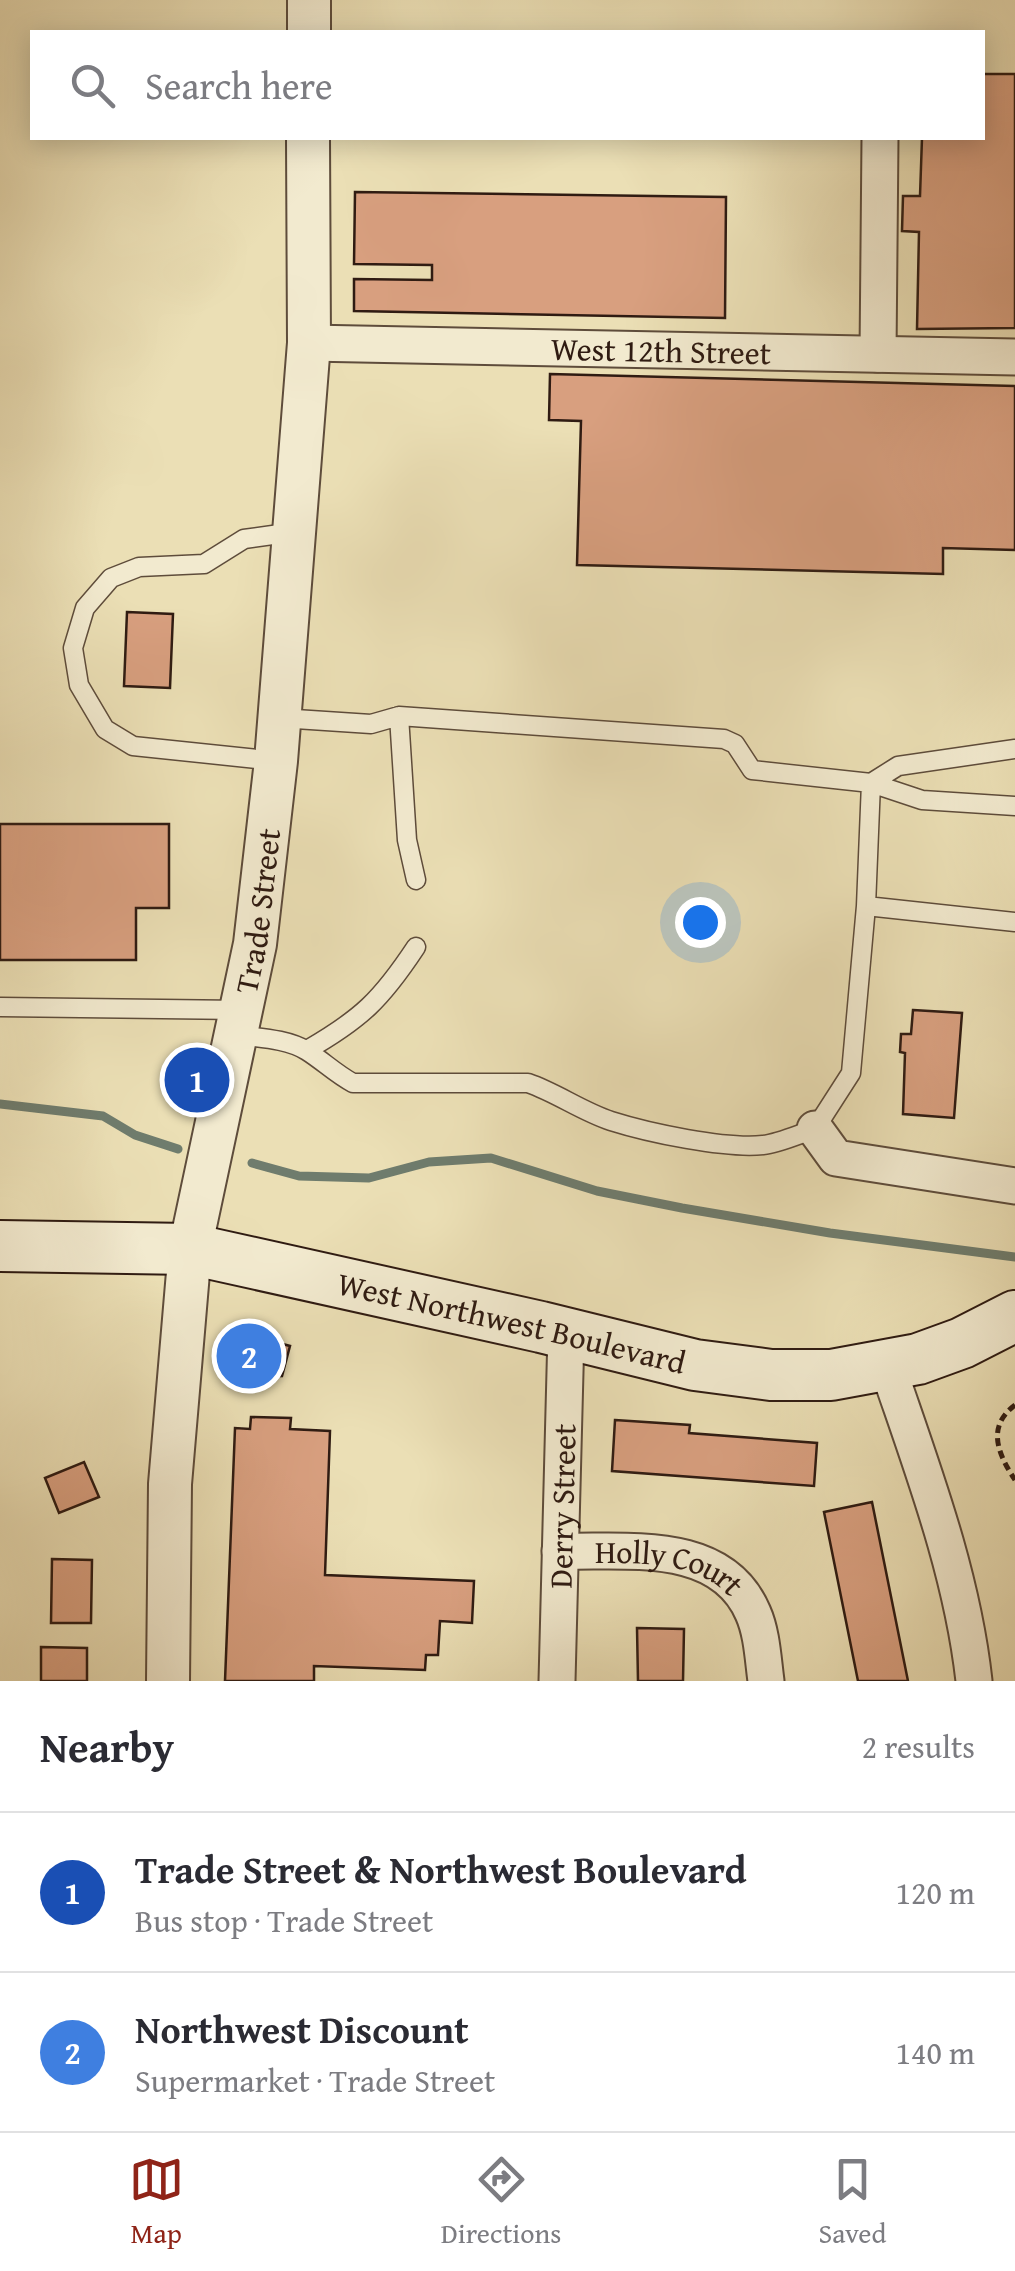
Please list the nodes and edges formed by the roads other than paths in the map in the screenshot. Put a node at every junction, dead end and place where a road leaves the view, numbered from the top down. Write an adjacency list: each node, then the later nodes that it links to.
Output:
1 (309, 0): 2 (street)
2 (309, 30)
3 (308, 140): 5 (street, Trade Street)
4 (880, 140): 6 (street)
5 (308, 343): 6 (street, West 12th Street); 8 (street, Trade Street)
6 (878, 354): 7 (street, West 12th Street)
7 (1015, 356)
8 (294, 532): 10 (street, Trade Street); 12 (lane)
9 (399, 716): 10 (lane); 13 (lane); 15 (lane)
10 (280, 718): 12 (street, Trade Street)
11 (1015, 749): 13 (lane)
12 (276, 761): 20 (street, Trade Street)
13 (871, 784): 14 (lane); 16 (lane)
14 (1015, 806)
15 (416, 880)
16 (866, 906): 17 (lane); 22 (lane)
17 (1015, 922)
18 (416, 947): 21 (lane)
19 (0, 1007): 20 (lane)
20 (240, 1023): 21 (lane); 25 (street, Trade Street)
21 (307, 1050): 22 (lane)
22 (815, 1129): 23 (street)
23 (1015, 1186)
24 (0, 1246): 25 (main road, West Northwest Boulevard)
25 (190, 1249): 27 (main road, West Northwest Boulevard); 30 (street, Trade Street)
26 (1015, 1316): 28 (main road, West Northwest Boulevard)
27 (566, 1333): 28 (main road, West Northwest Boulevard); 29 (street, Derry Street)
28 (887, 1365): 33 (street)
29 (560, 1551): 31 (street, Derry Street); 32 (street, Holly Court)
30 (168, 1681)
31 (557, 1681)
32 (766, 1681)
33 (974, 1681)

